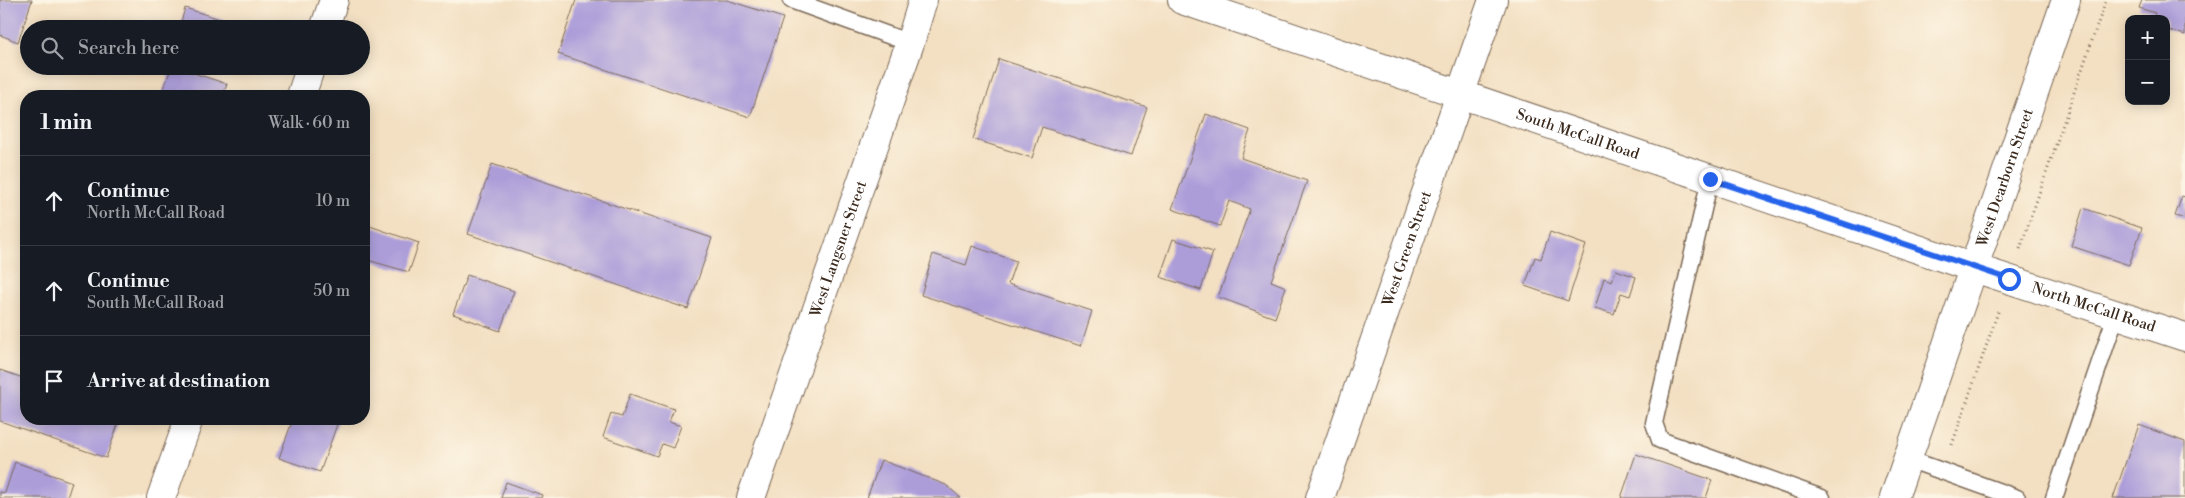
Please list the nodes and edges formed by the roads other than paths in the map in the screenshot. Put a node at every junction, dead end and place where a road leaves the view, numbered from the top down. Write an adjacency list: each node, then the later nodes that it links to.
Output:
1 (334, 0): 7 (street)
2 (790, 0): 8 (lane)
3 (923, 0): 8 (street, West Langsner Street)
4 (1182, 0): 11 (street, South McCall Road)
5 (1493, 0): 11 (street, West Green Street)
6 (2066, 0): 13 (street, West Dearborn Street)
7 (327, 20)
8 (910, 43): 20 (street, West Langsner Street)
9 (308, 75): 10 (street)
10 (303, 90)
11 (1461, 93): 12 (street, South McCall Road); 21 (street, West Green Street)
12 (1710, 179): 13 (street, South McCall Road); 18 (lane)
13 (1974, 268): 14 (street, North McCall Road); 17 (street, West Dearborn Street)
14 (2116, 315): 15 (street, North McCall Road); 25 (lane)
15 (2185, 337)
16 (187, 425): 19 (street)
17 (1908, 459): 23 (street, West Dearborn Street); 24 (lane)
18 (1785, 492): 22 (lane)
19 (161, 498)
20 (751, 498)
21 (1320, 498)
22 (1822, 498)
23 (1894, 498)
24 (2018, 498)
25 (2054, 498)

